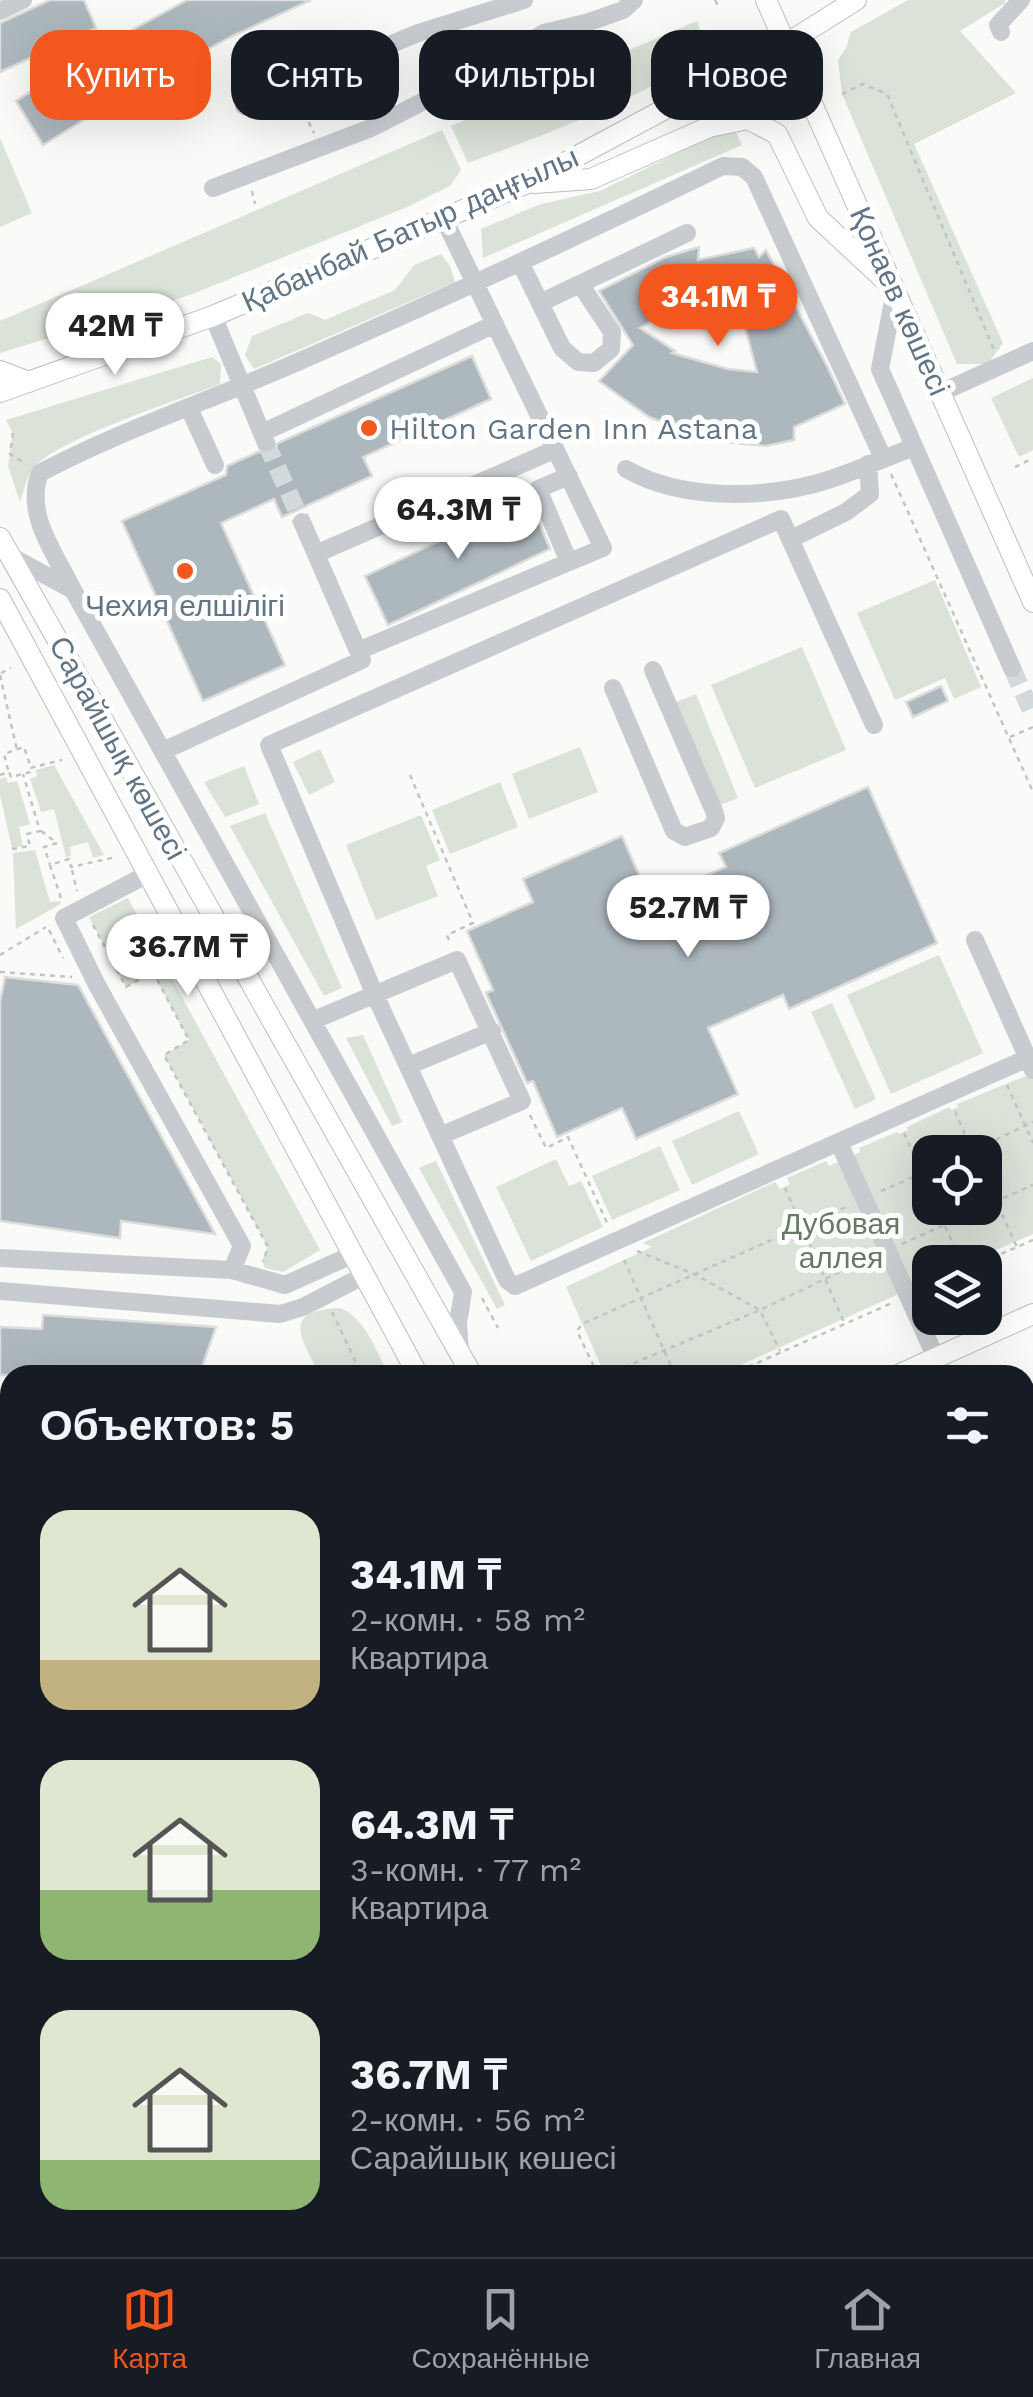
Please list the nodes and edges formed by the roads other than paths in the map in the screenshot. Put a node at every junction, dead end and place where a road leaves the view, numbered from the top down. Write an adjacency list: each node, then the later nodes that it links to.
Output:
1 (23, 0): 7 (street)
2 (524, 0): 11 (street)
3 (634, 0): 15 (street)
4 (766, 0): 8 (main road, Қонаев көшесі)
5 (856, 0): 9 (main road, Қабанбай Батыр даңғылы)
6 (1021, 0): 10 (street)
7 (0, 11)
8 (780, 30)
9 (808, 30)
10 (1001, 32)
11 (399, 42)
12 (651, 117): 14 (main road, Қабанбай Батыр даңғылы)
13 (820, 120): 21 (main road, Қонаев көшесі)
14 (528, 183): 16 (main road, Қабанбай Батыр даңғылы); 21 (main road)
15 (213, 188)
16 (444, 219): 20 (street); 23 (main road, Қабанбай Батыр даңғылы)
17 (686, 233): 19 (street)
18 (521, 264): 20 (street); 22 (street); 34 (street)
19 (580, 284): 22 (street); 22 (street)
20 (476, 285): 24 (street); 28 (street)
21 (895, 290): 30 (main road, Қонаев көшесі); 32 (street)
22 (540, 303)
23 (213, 316): 27 (main road, Қабанбай Батыр даңғылы); 28 (street)
24 (495, 324): 28 (street); 33 (street)
25 (1033, 351): 30 (street)
26 (0, 372): 27 (main road)
27 (29, 382): 29 (main road, Қабанбай Батыр даңғылы)
28 (242, 386): 31 (street)
29 (0, 392)
30 (940, 392): 44 (main road, Қонаев көшесі)
31 (189, 408): 35 (street); 43 (street)
32 (914, 447): 34 (street); 47 (street)
33 (554, 450): 37 (street); 41 (street)
34 (876, 461): 36 (street); 39 (street)
35 (215, 465)
36 (626, 470)
37 (570, 476): 42 (street); 42 (street)
38 (302, 522): 41 (street)
39 (791, 539): 50 (street); 54 (street)
40 (5, 547): 43 (street); 68 (main road, Сарайшық көшесі)
41 (318, 554): 46 (street)
42 (569, 562): 46 (street)
43 (73, 590): 51 (street)
44 (1033, 602)
45 (1, 606): 52 (main road, Сарайшық көшесі)
46 (358, 651): 51 (street)
47 (1012, 668)
48 (654, 670): 49 (street)
49 (613, 688)
50 (874, 725)
51 (163, 751): 55 (street)
52 (148, 874): 61 (main road, Сарайшық көшесі); 63 (street)
53 (975, 940): 57 (street)
54 (375, 995): 55 (street); 56 (street); 58 (street)
55 (314, 1020): 68 (street)
56 (492, 1031): 58 (street); 59 (street)
57 (1030, 1064): 60 (street)
58 (408, 1066): 59 (street)
59 (440, 1136): 60 (street)
60 (839, 1143): 69 (street)
61 (354, 1254): 63 (street); 64 (main road, Сарайшық көшесі)
62 (0, 1258): 63 (street)
63 (232, 1270)
64 (365, 1275): 65 (street); 67 (main road, Сарайшық көшесі)
65 (0, 1292)
66 (1033, 1314): 69 (main road)
67 (393, 1330): 70 (main road); 71 (main road, Сарайшық көшесі)
68 (460, 1353): 72 (main road, Сарайшық көшесі); 73 (main road)
69 (936, 1358): 74 (main road)
70 (405, 1365)
71 (412, 1365)
72 (467, 1365)
73 (479, 1365)
74 (920, 1365)

